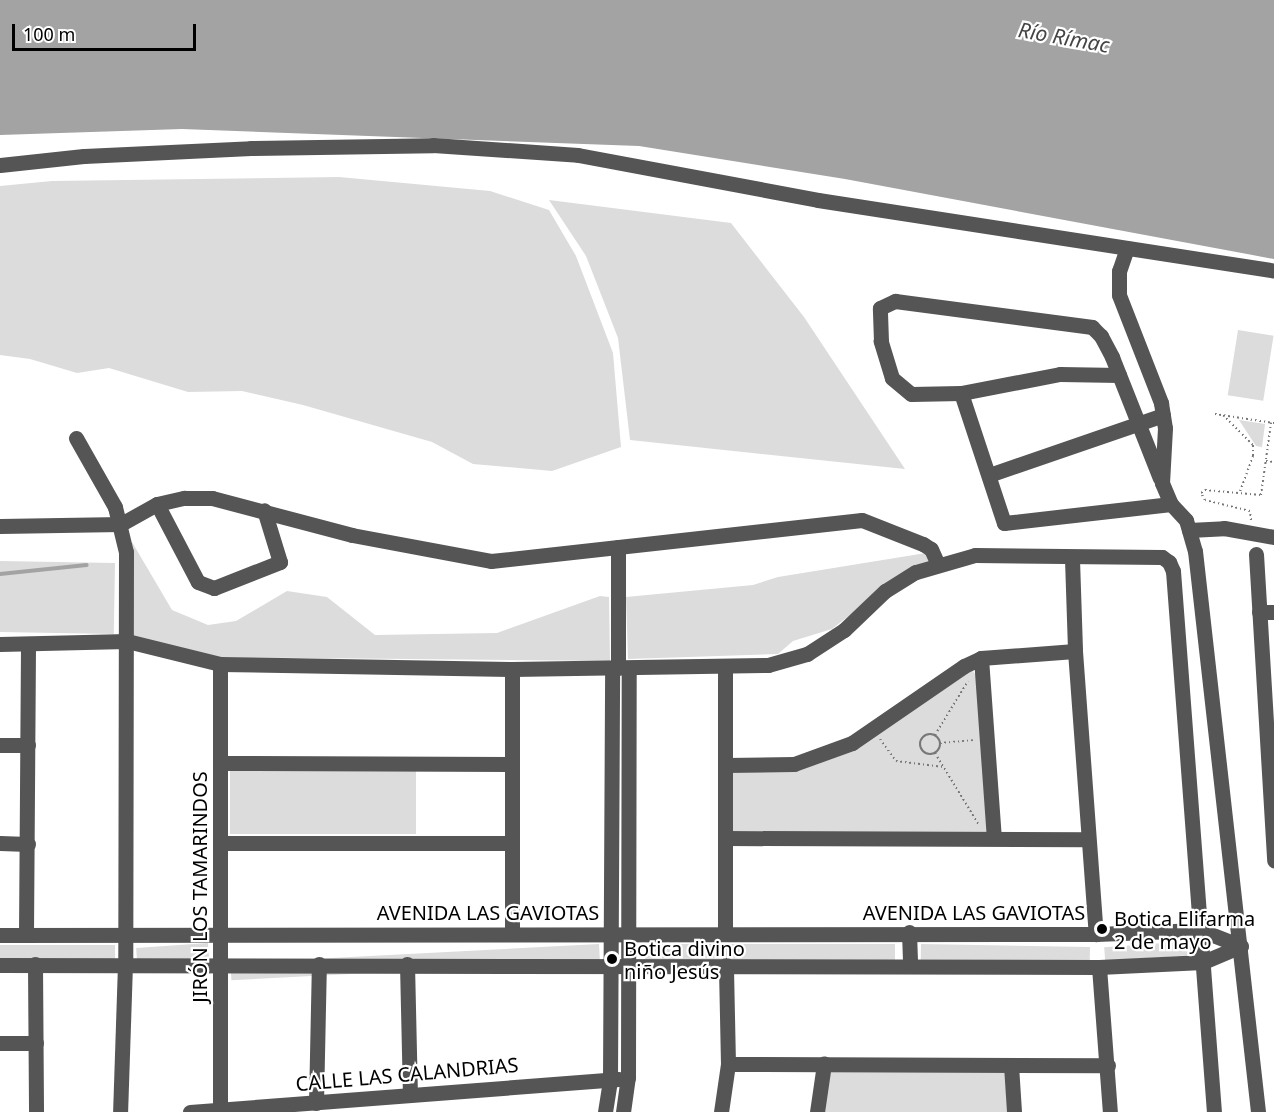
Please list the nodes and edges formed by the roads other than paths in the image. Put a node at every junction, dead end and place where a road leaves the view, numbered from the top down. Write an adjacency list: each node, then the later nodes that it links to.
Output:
1 (0, 165): 2 (street)
2 (1127, 248): 3 (street); 6 (street)
3 (1274, 271)
4 (1119, 375): 5 (street); 5 (street); 7 (street)
5 (961, 393): 9 (street)
6 (1163, 415): 7 (street); 10 (street)
7 (1138, 424): 9 (street); 10 (street)
8 (76, 438): 14 (street)
9 (989, 475): 12 (street)
10 (1162, 483): 12 (street)
11 (157, 504): 13 (street); 13 (street); 14 (street)
12 (1171, 504): 16 (street)
13 (264, 510): 18 (street)
14 (121, 524): 15 (street); 23 (street)
15 (0, 526)
16 (1189, 530): 17 (street); 57 (street)
17 (1274, 537)
18 (618, 547): 21 (street); 30 (street)
19 (1256, 554): 22 (street)
20 (1072, 559): 21 (street); 26 (street); 46 (street)
21 (938, 566): 29 (street)
22 (1266, 612): 32 (street)
23 (127, 641): 25 (street); 28 (street); 52 (street)
24 (0, 644): 25 (street)
25 (28, 644): 34 (street)
26 (1075, 651): 27 (street); 40 (street)
27 (981, 658): 37 (street); 38 (street)
28 (220, 664): 31 (street); 35 (street, JIRÓN LOS TAMARINDOS)
29 (725, 666): 30 (street); 37 (street)
30 (620, 668): 31 (street); 49 (street); 54 (street)
31 (512, 669): 36 (street)
32 (1269, 706): 45 (street)
33 (0, 745): 34 (street)
34 (28, 745): 44 (street)
35 (220, 763): 36 (street); 42 (street, JIRÓN LOS TAMARINDOS)
36 (512, 764): 43 (street)
37 (726, 765): 39 (street)
38 (988, 835): 39 (street); 40 (street)
39 (726, 838): 50 (street)
40 (1088, 839): 55 (street)
41 (0, 843): 44 (street)
42 (221, 843): 43 (street); 53 (street, JIRÓN LOS TAMARINDOS)
43 (512, 843): 47 (street)
44 (28, 844): 51 (street)
45 (1274, 860)
46 (1200, 930): 55 (street, AVENIDA LAS GAVIOTAS); 57 (street, AVENIDA LAS GAVIOTAS); 58 (street)
47 (512, 932): 49 (street, AVENIDA LAS GAVIOTAS); 53 (street, AVENIDA LAS GAVIOTAS)
48 (909, 932): 50 (street, AVENIDA LAS GAVIOTAS); 55 (street, AVENIDA LAS GAVIOTAS); 68 (street)
49 (611, 933): 54 (street, AVENIDA LAS GAVIOTAS); 65 (street)
50 (725, 933): 54 (street, AVENIDA LAS GAVIOTAS)
51 (26, 934): 52 (street, AVENIDA LAS GAVIOTAS); 56 (street, AVENIDA LAS GAVIOTAS)
52 (126, 934): 53 (street, AVENIDA LAS GAVIOTAS); 61 (street)
53 (221, 934): 62 (street, JIRÓN LOS TAMARINDOS)
54 (629, 934): 66 (street)
55 (1096, 934)
56 (0, 935)
57 (1241, 946): 58 (street); 93 (street)
58 (1203, 962): 69 (street); 92 (street)
59 (0, 964): 60 (street)
60 (35, 964): 61 (street); 71 (street)
61 (125, 964): 62 (street); 84 (street)
62 (221, 964): 63 (street); 82 (street, JIRÓN LOS TAMARINDOS)
63 (318, 964): 64 (street); 79 (street)
64 (407, 964): 65 (street); 78 (street)
65 (611, 965): 66 (street); 77 (street)
66 (629, 965): 67 (street); 76 (street)
67 (726, 965): 68 (street); 72 (street)
68 (910, 966): 69 (street)
69 (1099, 967): 75 (street)
70 (0, 1043): 71 (street)
71 (36, 1043): 83 (street)
72 (728, 1064): 73 (street); 88 (street)
73 (824, 1064): 74 (street); 89 (street)
74 (1011, 1065): 75 (street); 90 (street)
75 (1108, 1065): 91 (street)
76 (628, 1078): 77 (street, CALLE LAS CALANDRIAS); 87 (street)
77 (610, 1079): 78 (street, CALLE LAS CALANDRIAS); 86 (street)
78 (410, 1094): 80 (street, CALLE LAS CALANDRIAS)
79 (316, 1103): 80 (street, CALLE LAS CALANDRIAS); 81 (street, CALLE LAS CALANDRIAS)
80 (383, 1104)
81 (287, 1109): 82 (street, CALLE LAS CALANDRIAS)
82 (214, 1111): 85 (street, CALLE LAS CALANDRIAS)
83 (36, 1112)
84 (120, 1112)
85 (190, 1112)
86 (605, 1112)
87 (623, 1112)
88 (721, 1112)
89 (818, 1112)
90 (1014, 1112)
91 (1110, 1112)
92 (1215, 1112)
93 (1258, 1112)

